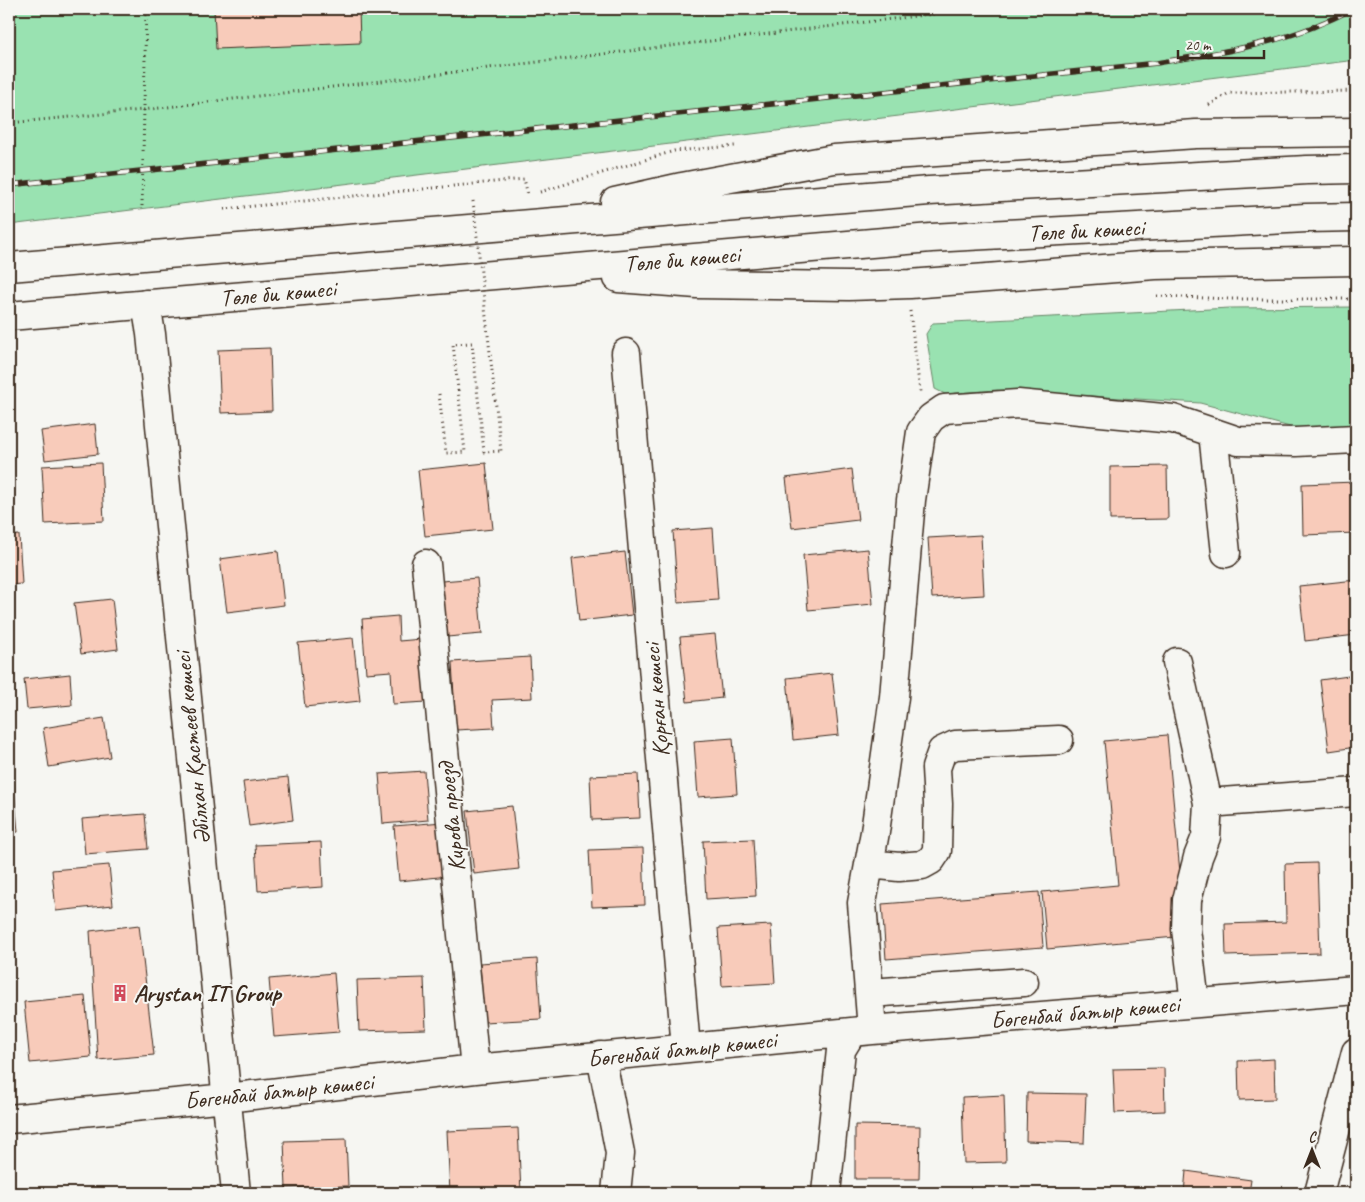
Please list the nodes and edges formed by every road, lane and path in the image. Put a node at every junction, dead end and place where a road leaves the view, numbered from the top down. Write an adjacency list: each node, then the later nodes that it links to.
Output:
1 (146, 9): 5 (path)
2 (974, 9): 5 (path)
3 (1356, 91): 4 (path)
4 (1207, 106)
5 (143, 110): 6 (path); 11 (path)
6 (9, 123)
7 (1356, 132): 14 (street)
8 (1356, 169): 14 (street, Төле би көшесі)
9 (524, 179): 12 (path)
10 (473, 201): 24 (path, bridge)
11 (142, 206)
12 (224, 209)
13 (1356, 218): 17 (street, Төле би көшесі)
14 (525, 224): 16 (street, Төле би көшесі)
15 (1356, 261): 17 (street)
16 (9, 267)
17 (532, 271): 20 (street, Төле би көшесі)
18 (1151, 296): 19 (path)
19 (1356, 299)
20 (146, 304): 22 (street, Төле би көшесі); 44 (street, Әбілхан Қастеев көшесі)
21 (909, 305): 25 (path)
22 (9, 316)
23 (626, 353): 40 (street, Қорған көшесі)
24 (439, 394)
25 (924, 427): 26 (street); 34 (street)
26 (1213, 432): 27 (street); 28 (street)
27 (1356, 438)
28 (1226, 553)
29 (426, 564): 43 (street, Кирова проезд)
30 (1177, 662): 33 (street)
31 (1059, 740): 34 (street)
32 (1356, 792): 33 (street)
33 (1208, 803): 38 (street)
34 (869, 864): 37 (street)
35 (1024, 982): 37 (street)
36 (1356, 990): 38 (street, Бөгенбай батыр көшесі)
37 (870, 993): 39 (street)
38 (1195, 1003): 39 (street, Бөгенбай батыр көшесі)
39 (862, 1031): 40 (street, Бөгенбай батыр көшесі); 48 (street)
40 (686, 1048): 42 (street, Бөгенбай батыр көшесі)
41 (1356, 1052): 49 (street)
42 (602, 1056): 43 (street, Бөгенбай батыр көшесі); 47 (street)
43 (475, 1069): 44 (street, Бөгенбай батыр көшесі)
44 (227, 1098): 45 (street, Бөгенбай батыр көшесі); 46 (street, Әбілхан Қастеев көшесі)
45 (9, 1119)
46 (236, 1193)
47 (616, 1193)
48 (826, 1193)
49 (1319, 1193)

